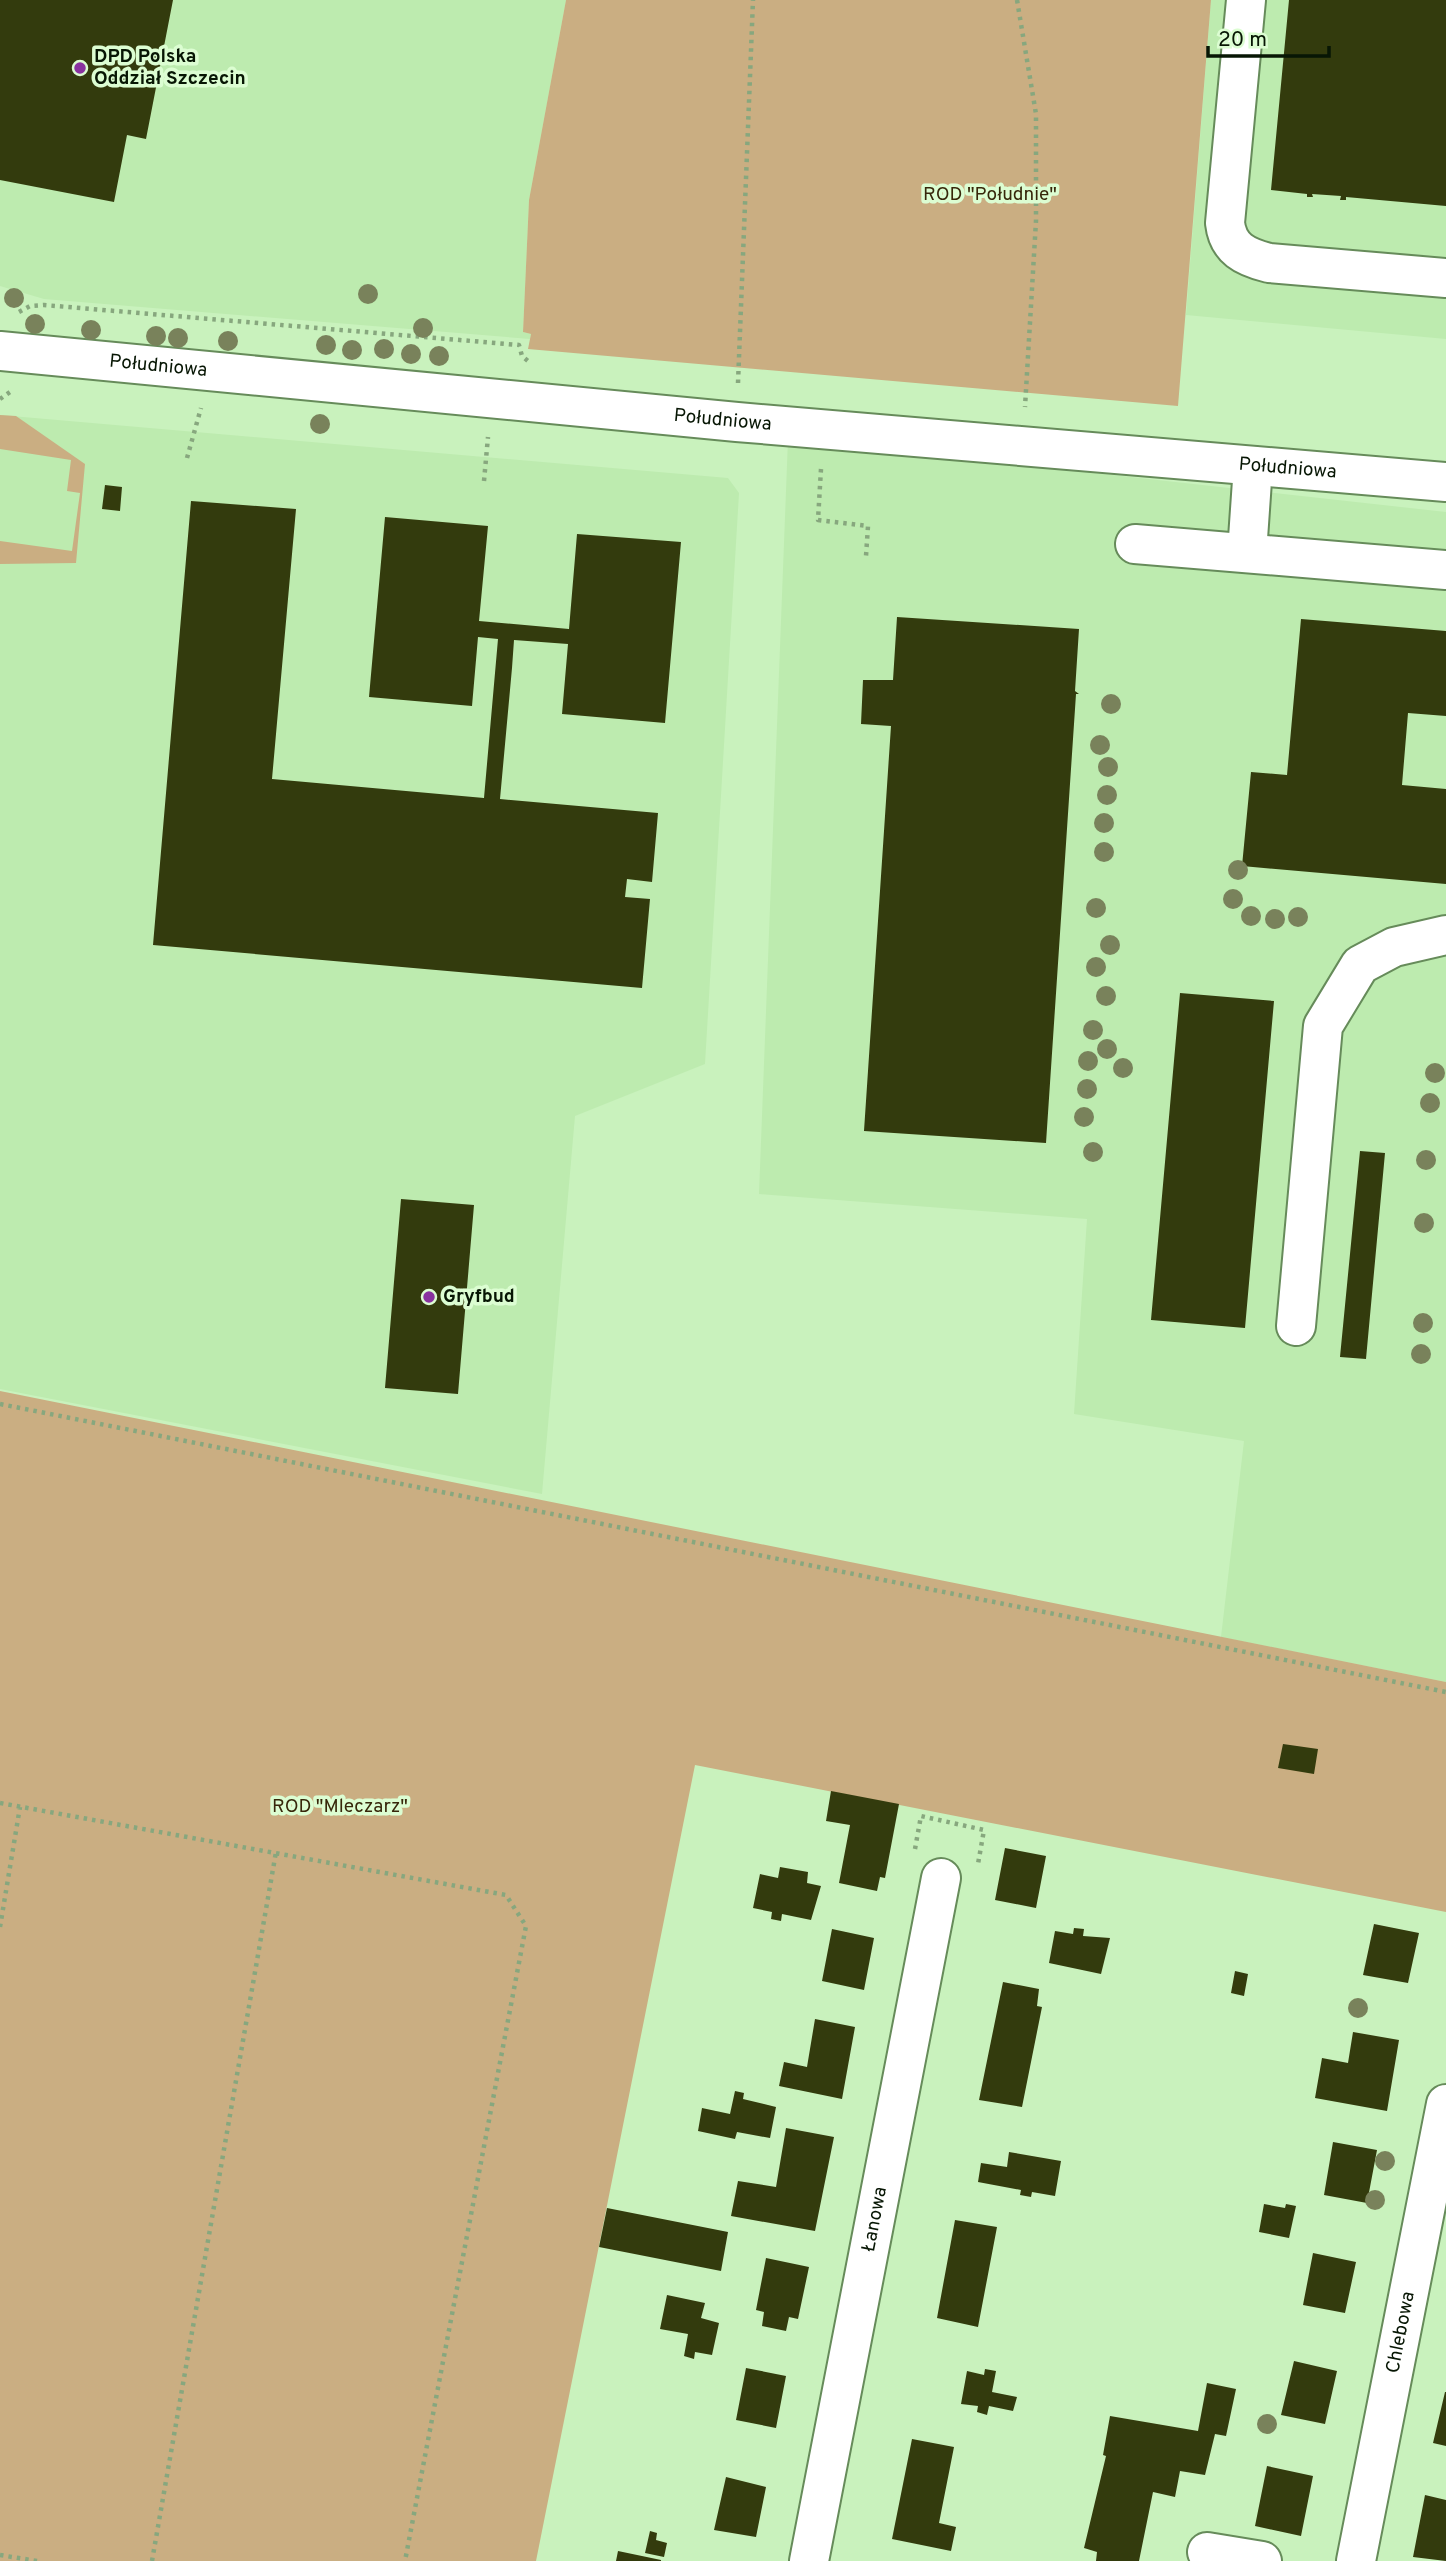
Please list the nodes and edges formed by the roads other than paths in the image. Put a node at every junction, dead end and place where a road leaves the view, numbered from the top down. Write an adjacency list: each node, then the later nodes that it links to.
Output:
1 (1246, 0): 2 (street)
2 (1446, 278)
3 (4, 352): 4 (street, Południowa)
4 (1252, 466): 5 (street, Południowa); 7 (street)
5 (1446, 482)
6 (1135, 544): 7 (street)
7 (1247, 553): 8 (street)
8 (1446, 570)
9 (1446, 935): 10 (street)
10 (1296, 1326)
11 (941, 1878): 14 (street, Łanowa)
12 (1446, 2104): 16 (street, Chlebowa)
13 (1207, 2552): 15 (street)
14 (809, 2561)
15 (1262, 2561)
16 (1356, 2561)

